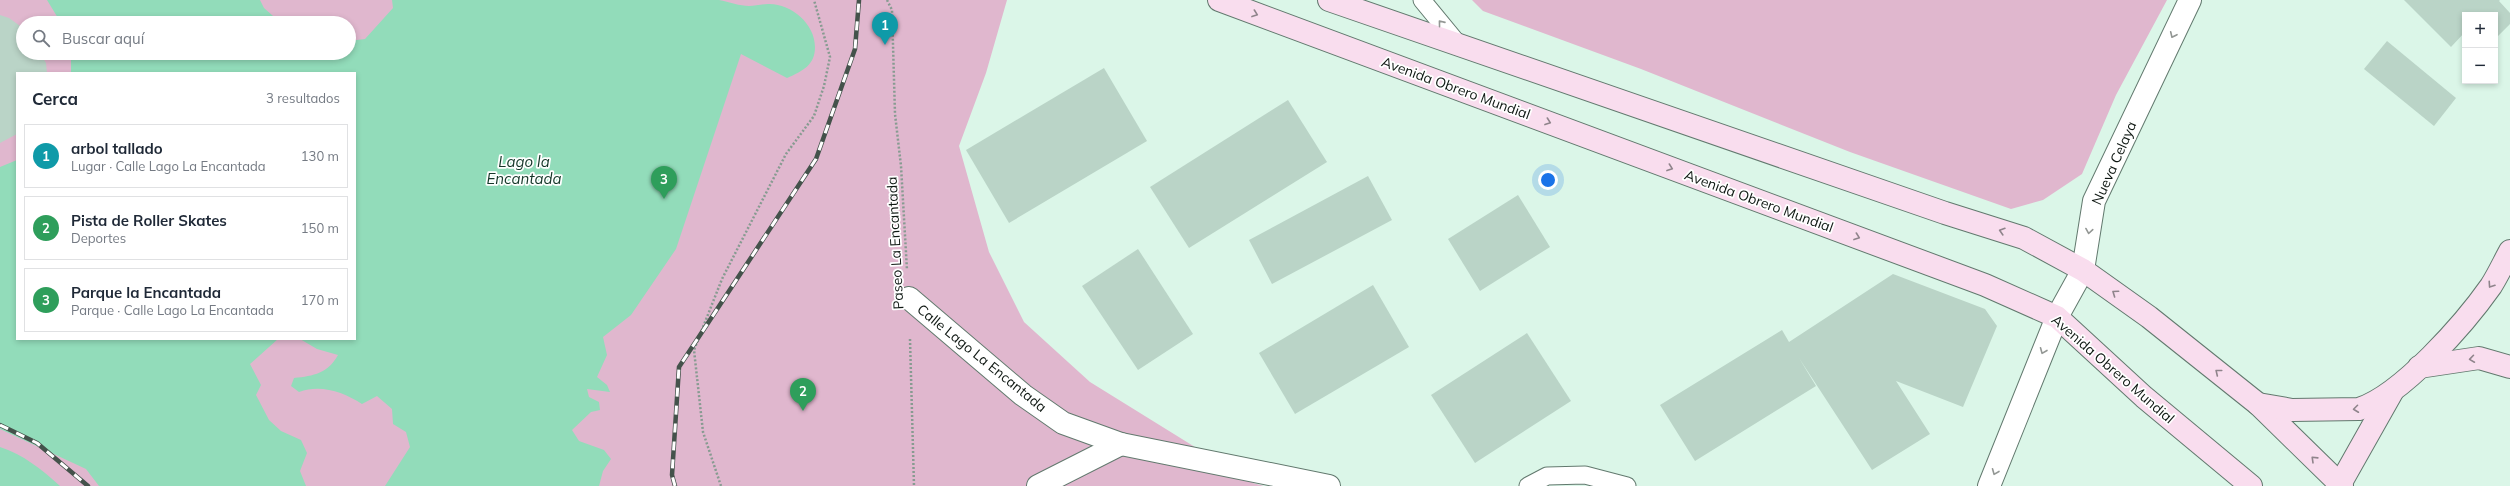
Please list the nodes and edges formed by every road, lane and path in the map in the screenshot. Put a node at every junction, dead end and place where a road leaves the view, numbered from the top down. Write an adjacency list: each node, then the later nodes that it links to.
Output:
1 (814, 0): 18 (path)
2 (887, 0): 10 (path, Paseo La Encantada)
3 (1219, 0): 11 (main road, Avenida Obrero Mundial, one-way to 11)
4 (1329, 0): 7 (main road)
5 (1422, 0): 7 (lane, one-way to 5)
6 (2190, 0): 9 (street, Nueva Celaya, one-way to 9)
7 (1459, 45): 9 (main road, one-way to 7)
8 (2510, 251): 13 (main road, one-way to 13)
9 (2083, 270): 11 (street, Nueva Celaya); 15 (main road, one-way to 9)
10 (909, 298): 16 (street, Calle Lago La Encantada); 19 (path, Paseo La Encantada)
11 (2057, 317): 24 (street, Nueva Celaya, one-way to 24); 25 (main road, Avenida Obrero Mundial)
12 (2510, 366): 13 (main road, one-way to 13)
13 (2419, 367): 14 (main road)
14 (2394, 388): 15 (main road, one-way to 15); 17 (main road)
15 (2258, 404): 17 (main road, one-way to 15)
16 (1121, 444): 20 (street); 21 (street, Calle Lago La Encantada)
17 (2340, 485)
18 (721, 486)
19 (914, 486)
20 (1038, 486)
21 (1329, 486)
22 (1528, 486): 23 (lane)
23 (1627, 486)
24 (1989, 486)
25 (2250, 486)

